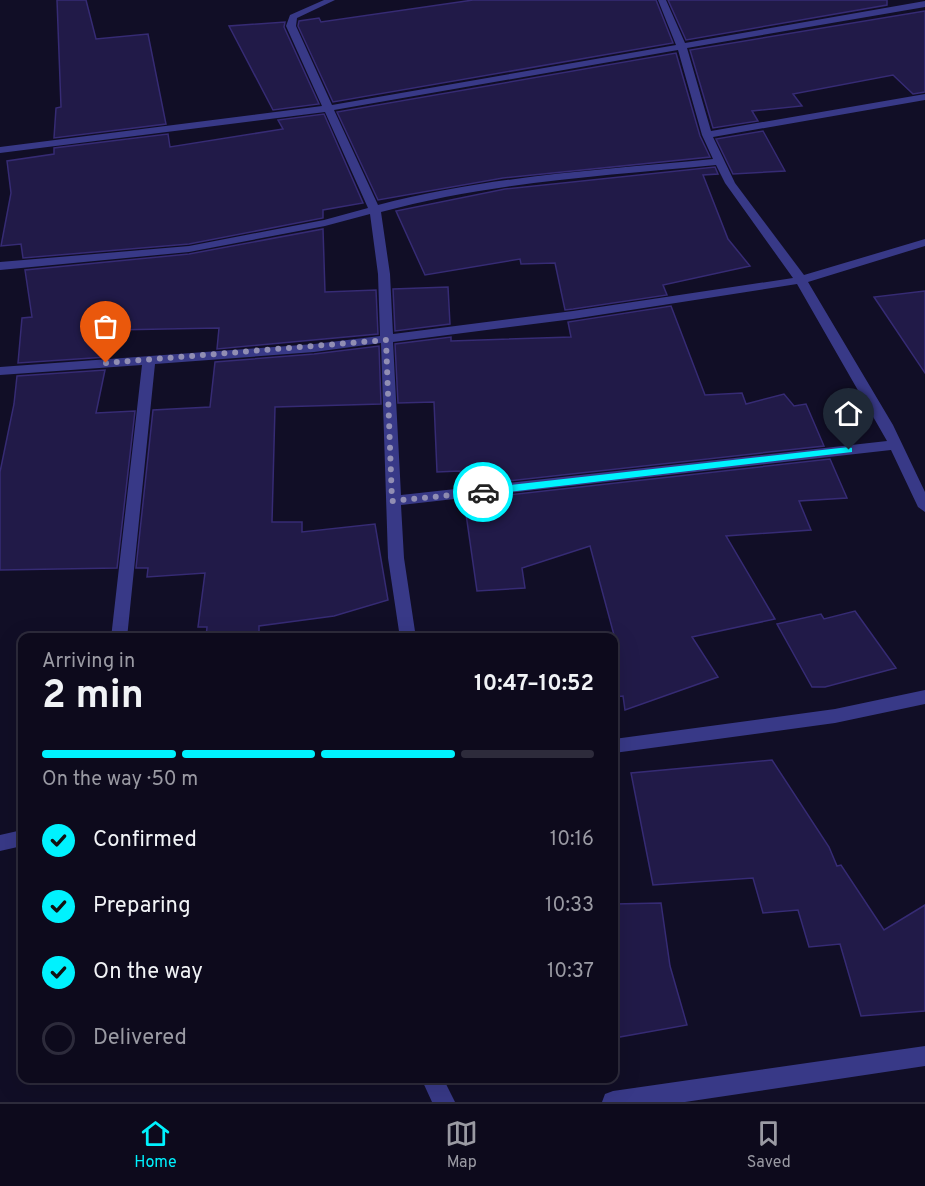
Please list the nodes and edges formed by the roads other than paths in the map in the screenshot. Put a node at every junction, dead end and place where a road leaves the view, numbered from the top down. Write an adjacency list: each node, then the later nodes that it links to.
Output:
1 (331, 0): 6 (street)
2 (662, 0): 4 (street)
3 (925, 4): 4 (street)
4 (682, 48): 6 (street); 7 (street)
5 (925, 96): 7 (street)
6 (329, 108): 8 (street); 10 (street)
7 (707, 135): 9 (street)
8 (0, 150)
9 (720, 162): 10 (street); 13 (street)
10 (375, 210): 12 (street); 14 (street)
11 (925, 242): 13 (street)
12 (0, 266)
13 (801, 280): 14 (street); 17 (street)
14 (386, 340): 15 (street); 18 (street)
15 (149, 360): 16 (street); 20 (street)
16 (0, 371)
17 (895, 445): 18 (street); 19 (street)
18 (392, 501): 21 (street)
19 (925, 507)
20 (120, 633)
21 (407, 633)
22 (925, 697): 23 (street)
23 (618, 745)
24 (18, 839): 25 (street)
25 (0, 843)
26 (925, 1056): 29 (street)
27 (434, 1083): 28 (street)
28 (444, 1102)
29 (613, 1102)

